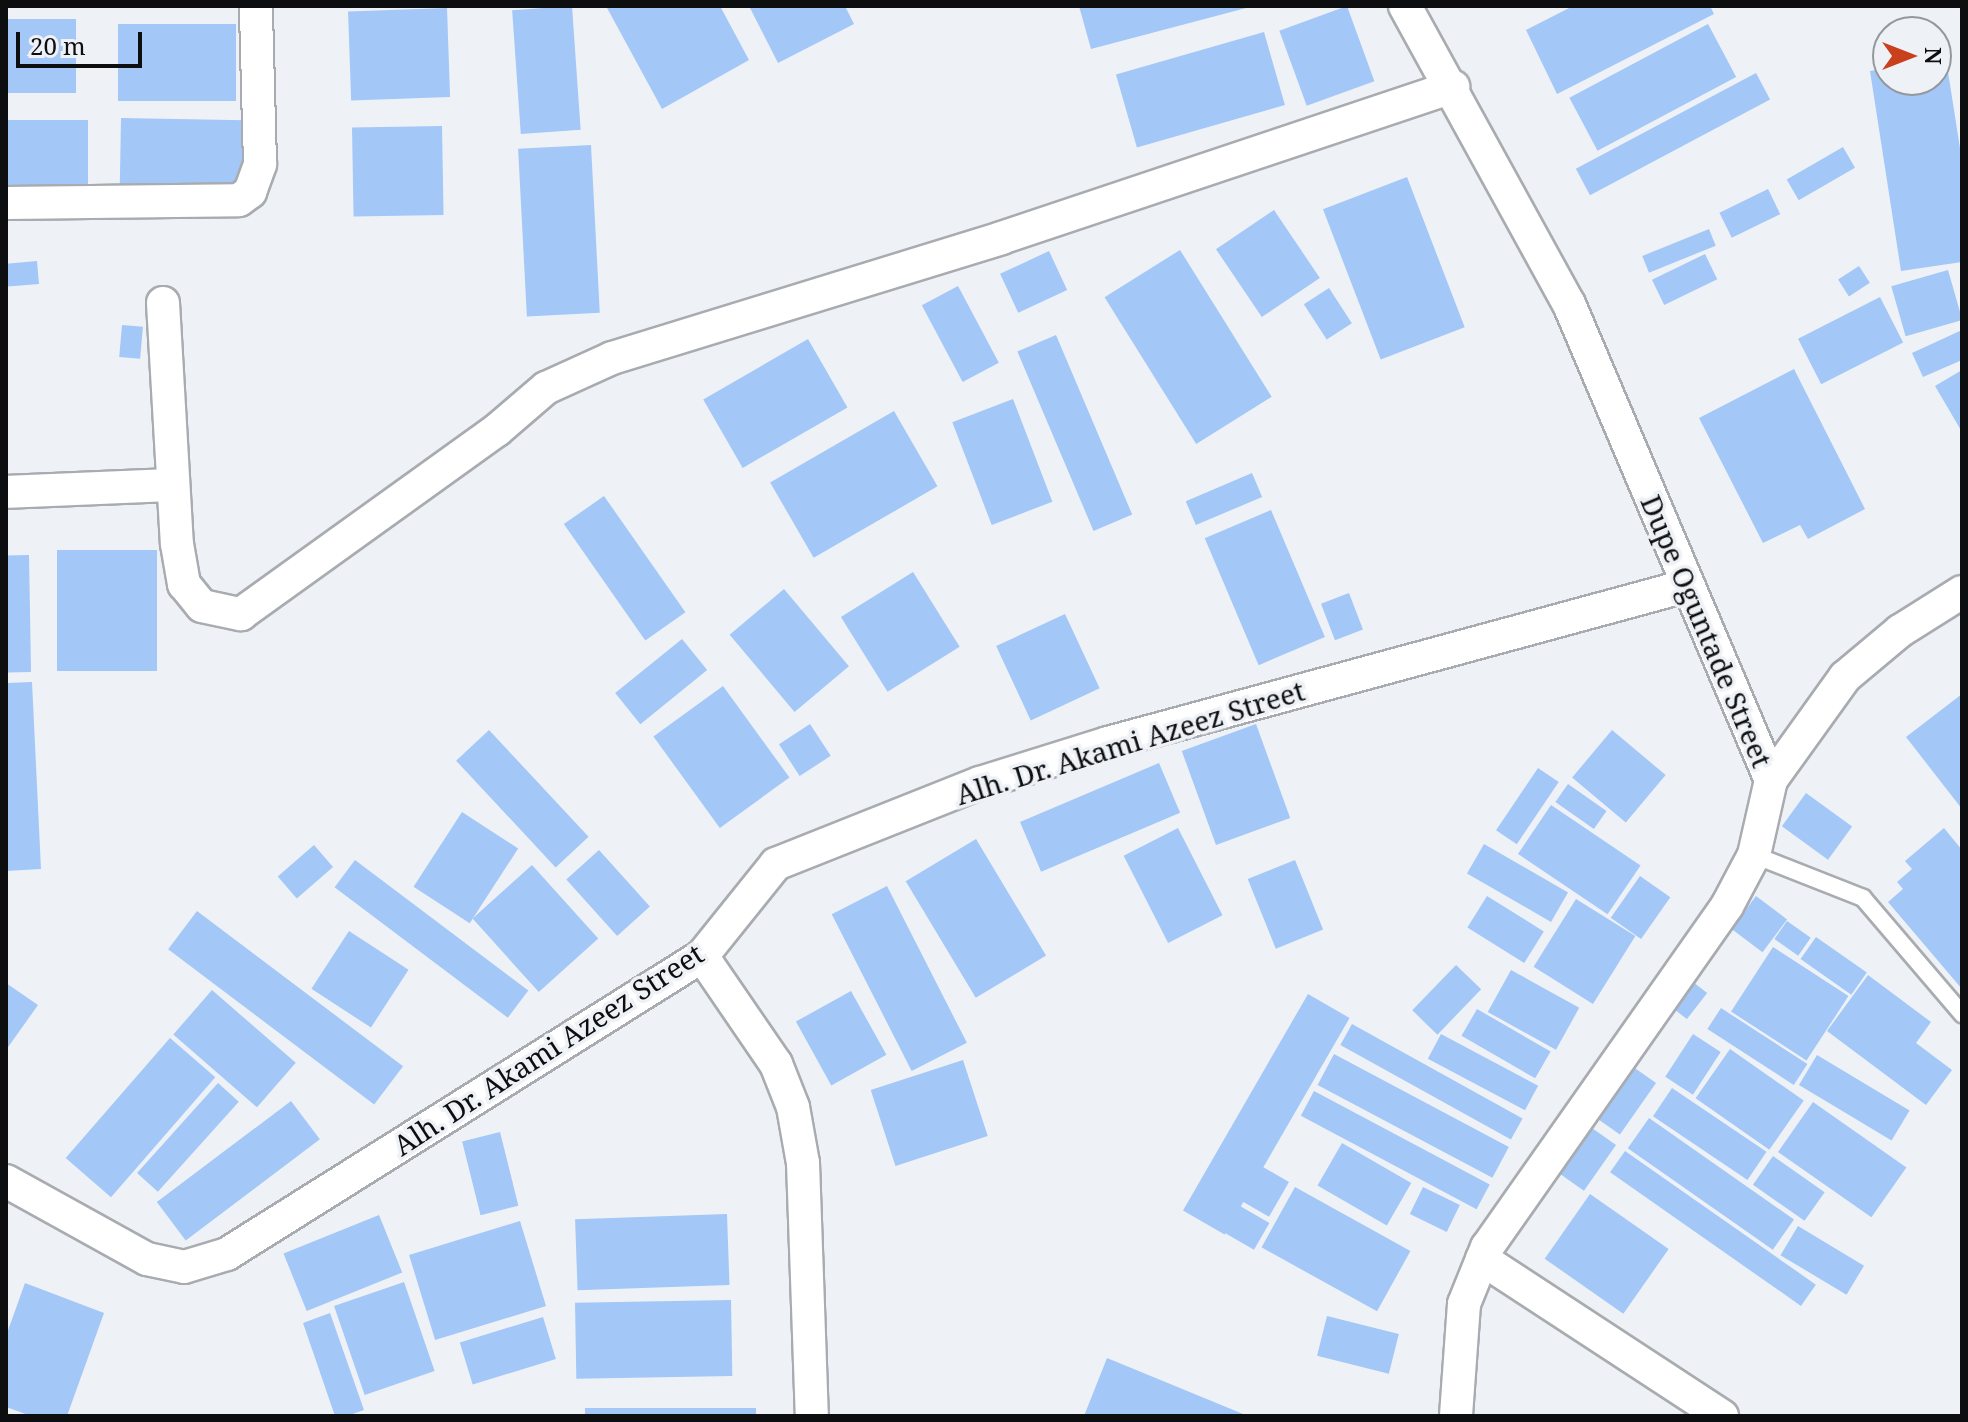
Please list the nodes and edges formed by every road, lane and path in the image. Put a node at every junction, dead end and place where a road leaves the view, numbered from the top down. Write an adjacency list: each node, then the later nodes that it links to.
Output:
1 (256, 6): 4 (street)
2 (1405, 6): 3 (street, Dupe Oguntade Street)
3 (1453, 87): 6 (street); 8 (street, Dupe Oguntade Street)
4 (6, 203)
5 (163, 303): 6 (street)
6 (173, 485): 7 (street)
7 (6, 492)
8 (1686, 586): 10 (street, Dupe Oguntade Street); 12 (street, Alh. Dr. Akami Azeez Street)
9 (1962, 592): 10 (street)
10 (1771, 780): 11 (street, Dupe Oguntade Street)
11 (1754, 855): 13 (lane); 15 (street, Dupe Oguntade Street)
12 (702, 956): 14 (street, Alh. Dr. Akami Azeez Street); 16 (street)
13 (1962, 1014)
14 (6, 1181)
15 (1482, 1259): 17 (street, Dupe Oguntade Street); 18 (street)
16 (812, 1416)
17 (1456, 1416)
18 (1722, 1416)

